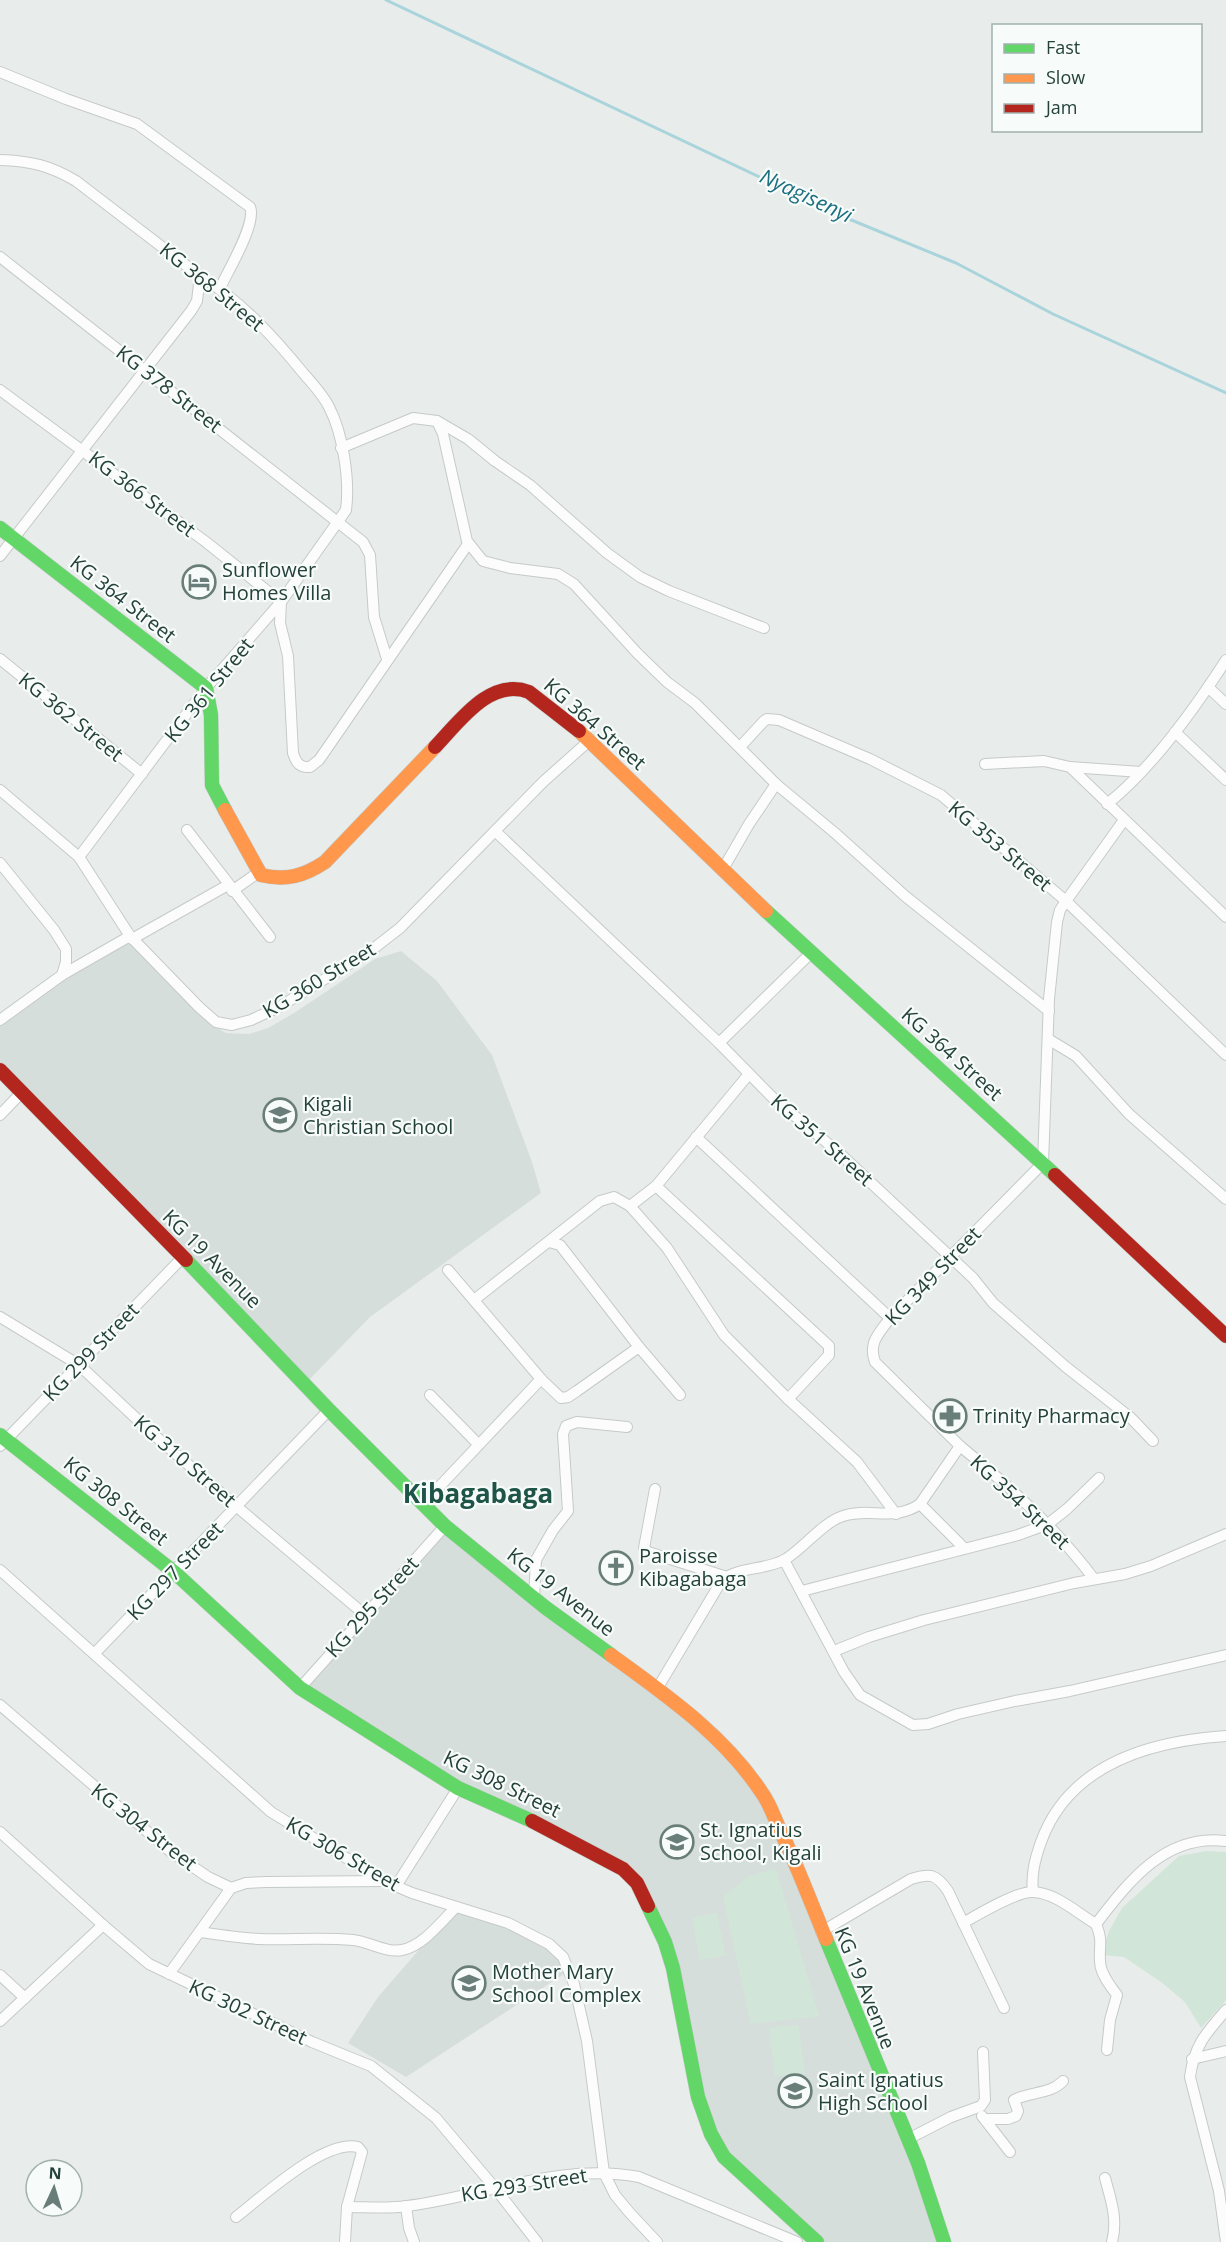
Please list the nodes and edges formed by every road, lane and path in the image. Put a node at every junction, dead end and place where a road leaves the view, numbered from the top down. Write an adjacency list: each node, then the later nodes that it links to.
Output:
1 (0, 72): 5 (street)
2 (0, 160): 4 (street, KG 368 Street)
3 (0, 257): 6 (street, KG 378 Street)
4 (201, 276): 5 (street, KG 368 Street); 6 (street)
5 (220, 288): 9 (street, KG 368 Street)
6 (145, 369): 10 (street); 11 (street, KG 378 Street)
7 (0, 390): 10 (street, KG 366 Street)
8 (437, 421): 9 (street); 14 (street); 17 (street)
9 (341, 448): 11 (street, KG 368 Street)
10 (84, 450): 13 (street); 16 (street, KG 366 Street)
11 (337, 522): 16 (street, KG 361 Street); 19 (street, KG 378 Street)
12 (0, 528): 13 (street, KG 364 Street)
13 (14, 539): 15 (street); 22 (street, KG 364 Street)
14 (468, 544): 19 (street); 26 (street)
15 (0, 556)
16 (281, 602): 19 (street); 22 (street, KG 361 Street)
17 (764, 628)
18 (0, 659): 30 (street, KG 362 Street)
19 (387, 659)
20 (1226, 660): 21 (street)
21 (1208, 687): 23 (street); 24 (street)
22 (206, 688): 30 (street, KG 361 Street); 41 (street)
23 (1226, 704)
24 (1175, 732): 29 (street); 31 (street)
25 (590, 740): 37 (street, KG 360 Street); 40 (street, KG 364 Street); 41 (street, KG 364 Street)
26 (740, 747): 32 (street); 43 (street, KG 353 Street)
27 (985, 764): 28 (street)
28 (1070, 767): 29 (street); 34 (street)
29 (1141, 772): 34 (street)
30 (142, 774): 38 (street, KG 361 Street)
31 (1226, 780)
32 (776, 784): 40 (street); 49 (street)
33 (0, 790): 38 (street, KG 360 Street)
34 (1107, 804): 35 (street)
35 (1124, 820): 43 (street); 44 (street)
36 (187, 830): 42 (street)
37 (495, 831): 46 (street, KG 360 Street); 52 (street, KG 351 Street)
38 (79, 857): 46 (street, KG 360 Street)
39 (0, 863): 48 (street)
40 (723, 869): 47 (street, KG 364 Street)
41 (259, 872): 42 (street)
42 (230, 888): 45 (street); 46 (street)
43 (1066, 900): 49 (street); 53 (street, KG 353 Street)
44 (1226, 917)
45 (270, 937)
46 (131, 938): 48 (street)
47 (812, 952): 52 (street); 59 (street, KG 364 Street)
48 (62, 975): 50 (street)
49 (1049, 1011): 51 (street)
50 (0, 1020)
51 (1048, 1039): 59 (street); 61 (street)
52 (719, 1043): 55 (street, KG 351 Street)
53 (1226, 1055)
54 (0, 1070): 56 (street, KG 19 Avenue)
55 (749, 1074): 58 (street); 65 (street, KG 351 Street)
56 (21, 1093): 57 (street); 64 (street, KG 19 Avenue)
57 (0, 1115)
58 (696, 1137): 60 (street); 69 (street)
59 (1042, 1162): 65 (street, KG 349 Street); 70 (street, KG 364 Street)
60 (656, 1186): 62 (street); 76 (street)
61 (1226, 1199)
62 (630, 1206): 63 (street); 76 (street)
63 (549, 1242): 67 (street); 71 (street)
64 (183, 1257): 72 (street, KG 299 Street); 77 (street, KG 19 Avenue)
65 (950, 1258): 69 (street, KG 349 Street); 80 (street, KG 351 Street)
66 (448, 1270): 67 (street)
67 (474, 1300): 73 (street)
68 (0, 1317): 72 (street, KG 310 Street)
69 (890, 1318): 82 (street, KG 349 Street)
70 (1226, 1336)
71 (639, 1347): 73 (street); 75 (street)
72 (78, 1365): 79 (street, KG 299 Street); 87 (street, KG 310 Street)
73 (541, 1379): 81 (street)
74 (430, 1395): 81 (street)
75 (680, 1395)
76 (788, 1399): 88 (street)
77 (329, 1410): 85 (street, KG 19 Avenue); 87 (street, KG 297 Street)
78 (627, 1427): 99 (street)
79 (2, 1440): 95 (street, KG 308 Street)
80 (1154, 1441)
81 (478, 1444): 85 (street)
82 (960, 1446): 86 (street, KG 354 Street); 89 (street, KG 354 Street)
83 (1099, 1478): 89 (street)
84 (655, 1489): 96 (street)
85 (423, 1504): 90 (street, KG 19 Avenue)
86 (920, 1504): 88 (street); 92 (street)
87 (236, 1506): 95 (street, KG 297 Street); 100 (street, KG 310 Street)
88 (896, 1514): 93 (street)
89 (1048, 1524): 92 (street); 97 (street, KG 354 Street)
90 (445, 1526): 99 (street, KG 19 Avenue); 100 (street, KG 295 Street)
91 (1226, 1534): 97 (street)
92 (964, 1548): 98 (street)
93 (784, 1560): 96 (street); 98 (street)
94 (0, 1570): 102 (street, KG 306 Street)
95 (174, 1572): 102 (street, KG 297 Street); 104 (street, KG 308 Street)
96 (727, 1577): 105 (street)
97 (1094, 1579): 101 (street)
98 (802, 1591): 101 (street)
99 (534, 1598): 105 (street, KG 19 Avenue)
100 (364, 1614): 104 (street, KG 295 Street)
101 (834, 1652): 103 (street)
102 (95, 1653): 111 (street, KG 306 Street)
103 (1226, 1655)
104 (300, 1688): 108 (street, KG 308 Street)
105 (657, 1689): 120 (street, KG 19 Avenue)
106 (0, 1705): 113 (street, KG 304 Street)
107 (1226, 1736): 114 (street)
108 (458, 1788): 112 (street); 147 (street, KG 308 Street)
109 (0, 1832): 118 (street, KG 302 Street)
110 (1226, 1841): 117 (street)
111 (384, 1881): 112 (street, KG 306 Street); 113 (street)
112 (396, 1886): 115 (street, KG 306 Street)
113 (231, 1888): 119 (street)
114 (1033, 1892): 116 (street); 117 (street)
115 (456, 1907): 119 (street); 136 (street, KG 306 Street)
116 (963, 1923): 120 (street); 124 (street)
117 (1096, 1924): 127 (street)
118 (103, 1925): 121 (street, KG 302 Street); 123 (street)
119 (201, 1932): 121 (street)
120 (821, 1932): 134 (street, KG 19 Avenue)
121 (169, 1974): 138 (street, KG 302 Street)
122 (0, 1975): 123 (street)
123 (25, 1998): 126 (street)
124 (1004, 2008)
125 (1226, 2010): 130 (street)
126 (0, 2021)
127 (1107, 2050)
128 (1226, 2051): 130 (street)
129 (984, 2052): 132 (street)
130 (1192, 2059): 150 (street)
131 (1063, 2081): 133 (street)
132 (976, 2109): 133 (street); 134 (street)
133 (985, 2119): 135 (street)
134 (908, 2139): 148 (street, KG 19 Avenue)
135 (1010, 2152)
136 (604, 2173): 138 (street, KG 293 Street); 145 (street, KG 306 Street); 146 (street, KG 293 Street)
137 (1105, 2178): 149 (street)
138 (495, 2187): 139 (street, KG 293 Street); 144 (street, KG 302 Street)
139 (406, 2206): 140 (street, KG 293 Street); 143 (street)
140 (347, 2207): 141 (street); 142 (street)
141 (236, 2217)
142 (345, 2242)
143 (414, 2242)
144 (537, 2242)
145 (657, 2242)
146 (797, 2242)
147 (817, 2242)
148 (944, 2242)
149 (1112, 2242)
150 (1226, 2242)

